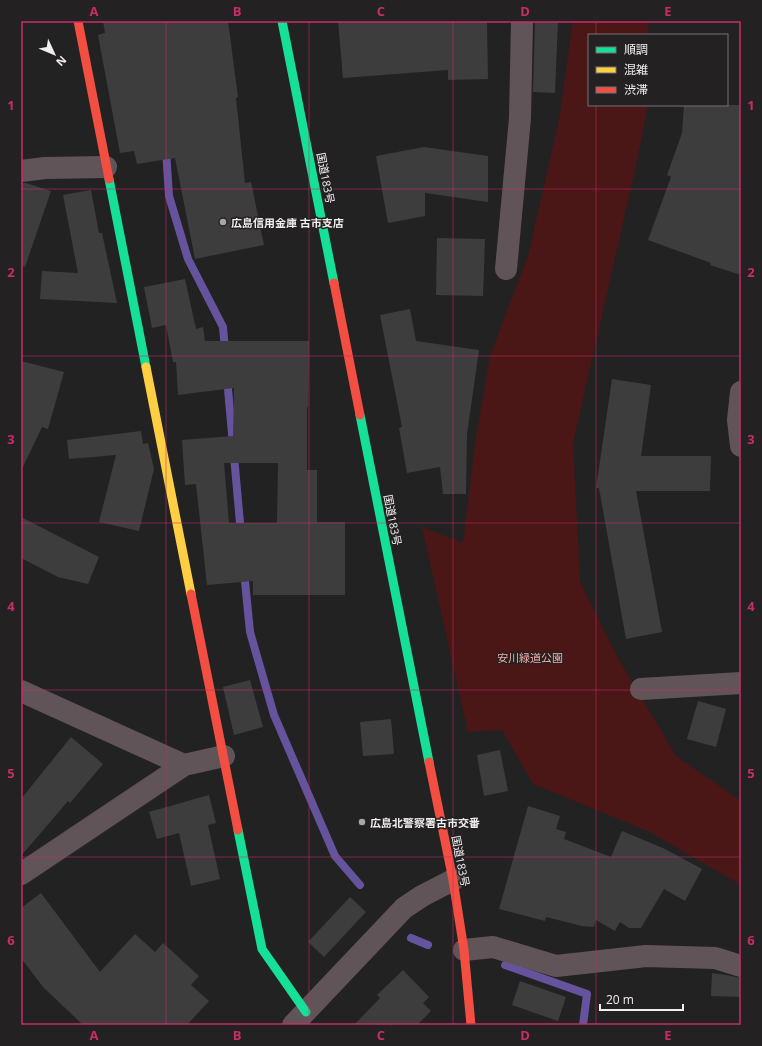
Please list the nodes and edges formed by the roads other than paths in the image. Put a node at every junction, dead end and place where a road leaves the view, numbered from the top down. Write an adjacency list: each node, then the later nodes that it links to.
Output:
1 (78, 21): 4 (main road)
2 (282, 21): 15 (main road, 国道183号)
3 (522, 21): 6 (street)
4 (106, 167): 5 (street); 12 (main road)
5 (21, 171)
6 (506, 269)
7 (741, 392): 8 (street)
8 (741, 446)
9 (741, 683): 10 (street)
10 (641, 689)
11 (21, 691): 13 (street)
12 (224, 756): 13 (street); 18 (main road)
13 (184, 764): 14 (street)
14 (21, 874)
15 (453, 880): 16 (main road, 国道183号); 18 (street)
16 (464, 950): 17 (street); 19 (main road, 国道183号)
17 (741, 966)
18 (299, 1018)
19 (471, 1025)

